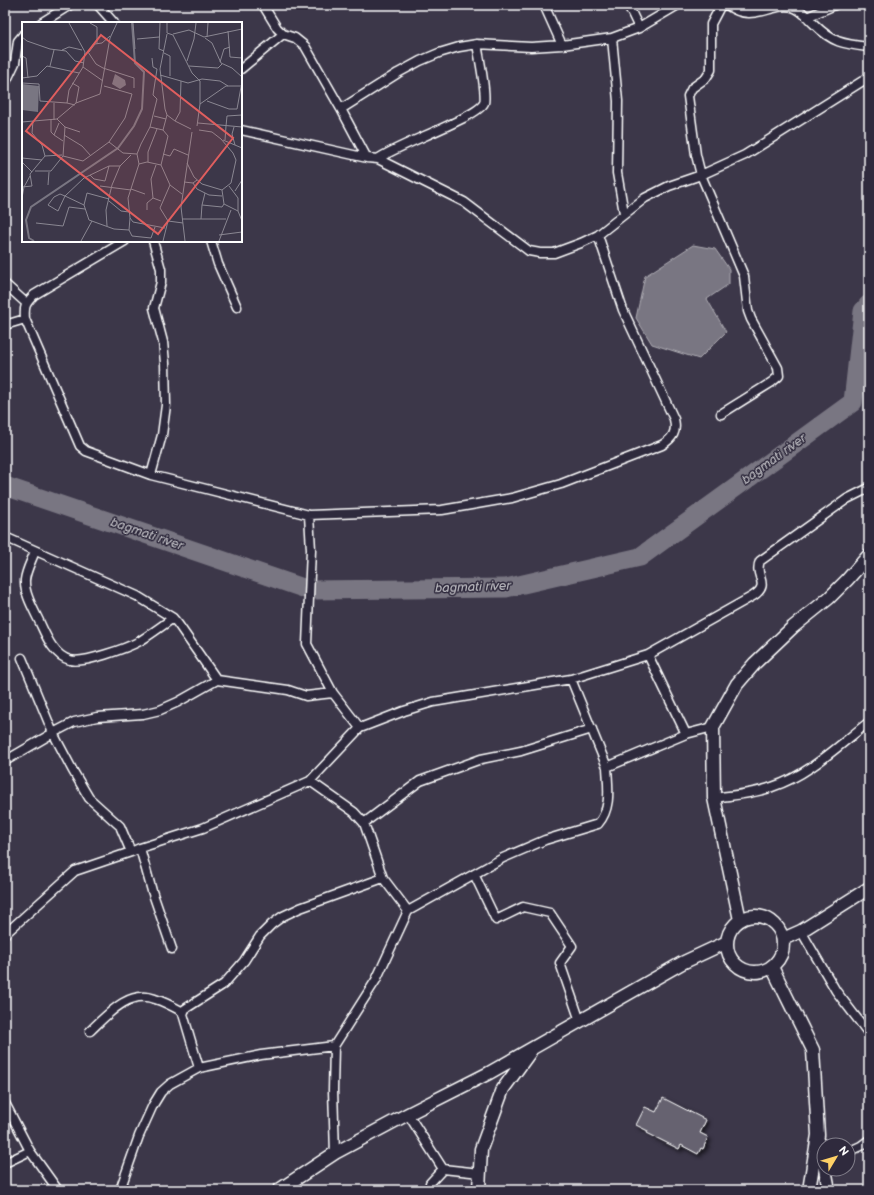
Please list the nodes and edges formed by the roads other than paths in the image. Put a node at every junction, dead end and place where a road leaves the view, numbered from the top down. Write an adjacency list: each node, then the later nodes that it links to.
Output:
1 (70, 5): 11 (street)
2 (98, 5): 12 (street)
3 (263, 5): 14 (street)
4 (544, 5): 18 (street)
5 (628, 5): 13 (street)
6 (678, 5): 13 (street)
7 (721, 5): 27 (street)
8 (727, 5): 10 (street)
9 (836, 5): 10 (street)
10 (807, 17): 19 (street)
11 (43, 22)
12 (113, 22)
13 (639, 28): 16 (street)
14 (283, 34): 20 (street); 23 (street)
15 (22, 36): 22 (street)
16 (612, 38): 18 (street); 28 (street)
17 (477, 44): 18 (street); 23 (street); 26 (street)
18 (562, 45)
19 (869, 47)
20 (242, 68)
21 (869, 77): 27 (street)
22 (5, 84)
23 (341, 109): 25 (street)
24 (242, 130): 25 (street)
25 (367, 158): 26 (street)
26 (378, 159): 29 (street)
27 (701, 175): 28 (street); 40 (street)
28 (624, 213): 29 (street)
29 (598, 235): 43 (street)
30 (109, 242): 34 (street)
31 (123, 242): 34 (street)
32 (152, 242): 41 (street)
33 (211, 242): 37 (street)
34 (110, 250): 36 (street)
35 (5, 284): 36 (street)
36 (26, 303): 38 (street)
37 (237, 307)
38 (25, 319): 39 (street); 41 (street)
39 (5, 325)
40 (721, 414)
41 (151, 475): 43 (street)
42 (869, 488): 48 (street)
43 (309, 515): 52 (street)
44 (5, 536): 45 (street)
45 (35, 551): 47 (street); 47 (street)
46 (869, 555): 54 (street)
47 (173, 618): 51 (street)
48 (648, 655): 50 (street); 58 (street)
49 (22, 658): 57 (street)
50 (571, 679): 55 (street); 56 (street)
51 (217, 680): 52 (street); 57 (street)
52 (333, 693): 55 (street)
53 (869, 722): 62 (street)
54 (713, 727): 58 (street); 62 (street)
55 (360, 728): 61 (street)
56 (592, 729): 60 (street); 63 (street)
57 (52, 733): 59 (street); 65 (street)
58 (686, 734): 60 (street)
59 (5, 761)
60 (608, 767): 66 (street)
61 (310, 781): 63 (street); 64 (street)
62 (714, 798): 70 (street)
63 (364, 823): 67 (street)
64 (140, 848): 65 (street); 75 (street)
65 (131, 852): 72 (street)
66 (474, 874): 69 (street); 78 (street)
67 (383, 878): 69 (street); 77 (street)
68 (869, 888): 71 (street)
69 (408, 911): 81 (street)
70 (740, 920): 73 (street); 74 (street)
71 (801, 931): 73 (street); 80 (street)
72 (5, 934)
73 (783, 939): 76 (street)
74 (727, 942): 76 (street); 78 (street)
75 (172, 949)
76 (772, 967): 86 (street)
77 (184, 1012): 79 (street); 83 (street)
78 (580, 1021): 82 (street)
79 (90, 1031)
80 (869, 1034)
81 (334, 1046): 83 (street); 90 (street)
82 (532, 1048): 85 (street); 93 (street)
83 (199, 1068): 96 (street)
84 (5, 1103): 89 (street)
85 (408, 1114): 90 (street); 92 (street)
86 (818, 1135): 100 (street)
87 (869, 1140): 88 (street)
88 (856, 1148)
89 (30, 1151): 91 (street); 95 (street)
90 (335, 1153): 97 (street)
91 (5, 1163)
92 (443, 1169): 93 (street); 98 (street)
93 (480, 1173): 99 (street)
94 (826, 1177): 101 (street)
95 (58, 1190)
96 (120, 1190)
97 (278, 1190)
98 (430, 1190)
99 (478, 1190)
100 (809, 1190)
101 (829, 1190)

